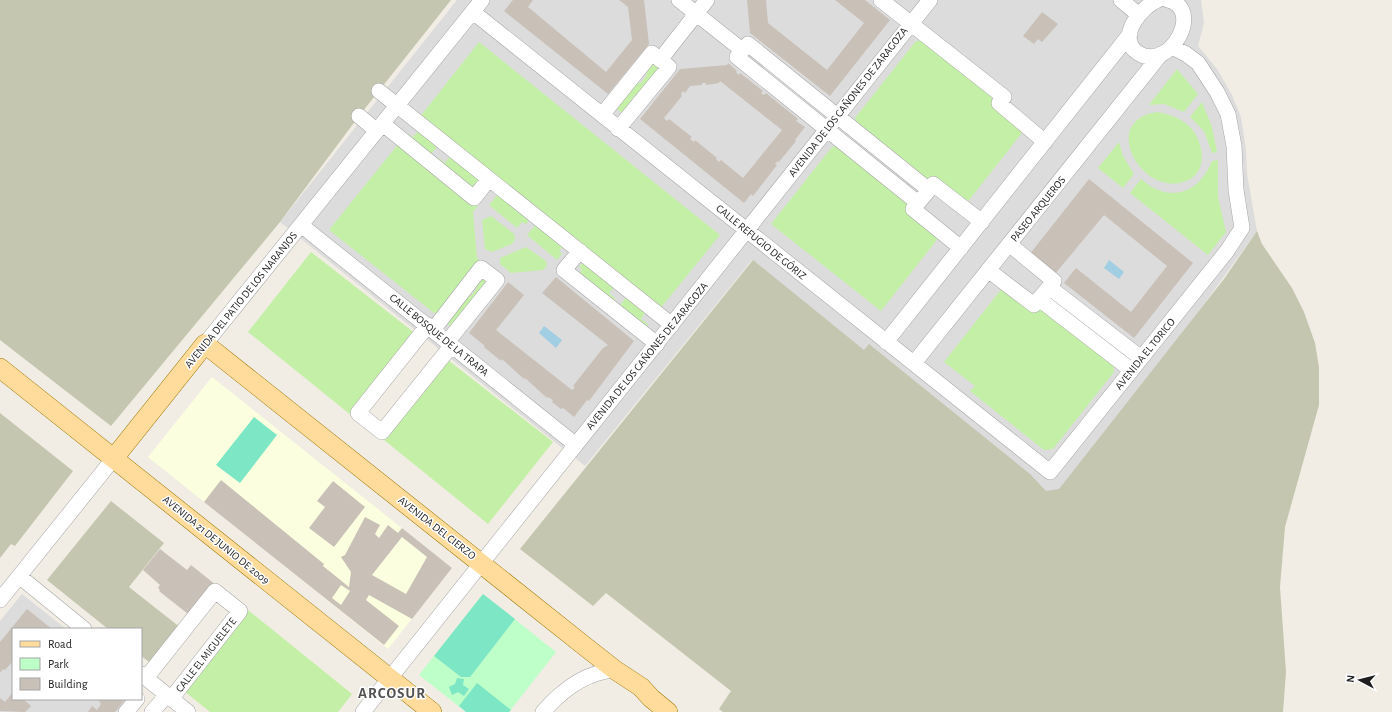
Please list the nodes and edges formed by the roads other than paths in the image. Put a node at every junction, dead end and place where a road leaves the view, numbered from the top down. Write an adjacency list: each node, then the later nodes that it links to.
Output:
1 (679, 0): 9 (street)
2 (707, 0): 9 (street)
3 (881, 0): 11 (street)
4 (930, 0): 11 (street, AVENIDA DE LOS CAÑONES DE ZARAGOZA)
5 (1121, 0): 10 (street)
6 (1158, 0): 10 (street)
7 (1176, 2): 14 (street, PASEO ARQUEROS)
8 (477, 6): 17 (street, AVENIDA DEL PATIO DE LOS NARANJOS); 18 (street, CALLE REFUGIO DE GÓRIZ)
9 (696, 14): 13 (street); 15 (street)
10 (1139, 14): 12 (street)
11 (910, 24): 20 (street, AVENIDA DE LOS CAÑONES DE ZARAGOZA); 24 (street)
12 (1130, 34): 14 (street); 24 (street)
13 (742, 50): 20 (street); 23 (street)
14 (1166, 50): 31 (street, PASEO ARQUEROS); 42 (street, AVENIDA EL TORICO)
15 (660, 60): 18 (street); 22 (street)
16 (378, 91): 17 (street)
17 (397, 106): 21 (street, AVENIDA DEL PATIO DE LOS NARANJOS); 25 (street)
18 (602, 115): 22 (street, CALLE REFUGIO DE GÓRIZ)
19 (358, 116): 21 (street)
20 (837, 116): 23 (street, AVENIDA DE LOS CAÑONES DE ZARAGOZA); 26 (street)
21 (380, 127): 25 (street); 29 (street, AVENIDA DEL PATIO DE LOS NARANJOS)
22 (618, 129): 30 (street, CALLE REFUGIO DE GÓRIZ)
23 (826, 129): 27 (street); 30 (street, AVENIDA DE LOS CAÑONES DE ZARAGOZA)
24 (1045, 142): 28 (street)
25 (489, 179): 33 (street)
26 (929, 190): 27 (street); 28 (street)
27 (918, 203): 32 (street)
28 (982, 222): 32 (street)
29 (302, 225): 37 (street, CALLE BOSQUE DE LA TRAPA); 40 (street, AVENIDA DEL PATIO DE LOS NARANJOS)
30 (747, 231): 36 (street, AVENIDA DE LOS CAÑONES DE ZARAGOZA); 38 (street, CALLE REFUGIO DE GÓRIZ)
31 (1009, 244): 34 (street, PASEO ARQUEROS); 35 (street)
32 (961, 248): 38 (street)
33 (580, 251): 36 (street); 41 (street)
34 (988, 270): 35 (street); 43 (street, PASEO ARQUEROS)
35 (1044, 293): 42 (street); 45 (street)
36 (672, 325): 41 (street, AVENIDA DE LOS CAÑONES DE ZARAGOZA)
37 (430, 328): 39 (street, CALLE BOSQUE DE LA TRAPA); 39 (street); 39 (street)
38 (886, 342): 43 (street, CALLE REFUGIO DE GÓRIZ)
39 (450, 343): 46 (street, CALLE BOSQUE DE LA TRAPA)
40 (205, 344): 47 (main road, AVENIDA DEL PATIO DE LOS NARANJOS); 49 (main road, AVENIDA DEL CIERZO)
41 (657, 344): 46 (street, AVENIDA DE LOS CAÑONES DE ZARAGOZA)
42 (1141, 358): 45 (street, AVENIDA EL TORICO)
43 (914, 363): 48 (street, CALLE REFUGIO DE GÓRIZ)
44 (0, 368): 47 (main road, AVENIDA 21 DE JUNIO DE 2009)
45 (1131, 370): 48 (street, AVENIDA EL TORICO)
46 (576, 445): 49 (street, AVENIDA DE LOS CAÑONES DE ZARAGOZA)
47 (114, 458): 50 (street, AVENIDA DEL PATIO DE LOS NARANJOS); 55 (main road, AVENIDA 21 DE JUNIO DE 2009)
48 (1050, 472)
49 (482, 564): 53 (main road, AVENIDA DEL CIERZO); 55 (street, AVENIDA DE LOS CAÑONES DE ZARAGOZA)
50 (19, 576): 51 (street, AVENIDA DEL PATIO DE LOS NARANJOS); 52 (street)
51 (0, 600)
52 (83, 628)
53 (615, 670): 59 (main road, AVENIDA DEL CIERZO); 65 (street)
54 (146, 678): 56 (street, CALLE EL MIGUELETE); 57 (street); 57 (street, CALLE EL MIGUELETE)
55 (390, 678): 63 (street, AVENIDA DE LOS CAÑONES DE ZARAGOZA); 64 (main road, AVENIDA 21 DE JUNIO DE 2009)
56 (142, 691)
57 (169, 697): 61 (street, CALLE EL MIGUELETE); 62 (street)
58 (136, 700): 60 (street)
59 (651, 705): 66 (main road, AVENIDA DEL CIERZO)
60 (126, 712)
61 (152, 712)
62 (188, 712)
63 (363, 712)
64 (432, 712)
65 (543, 712)
66 (668, 712)

